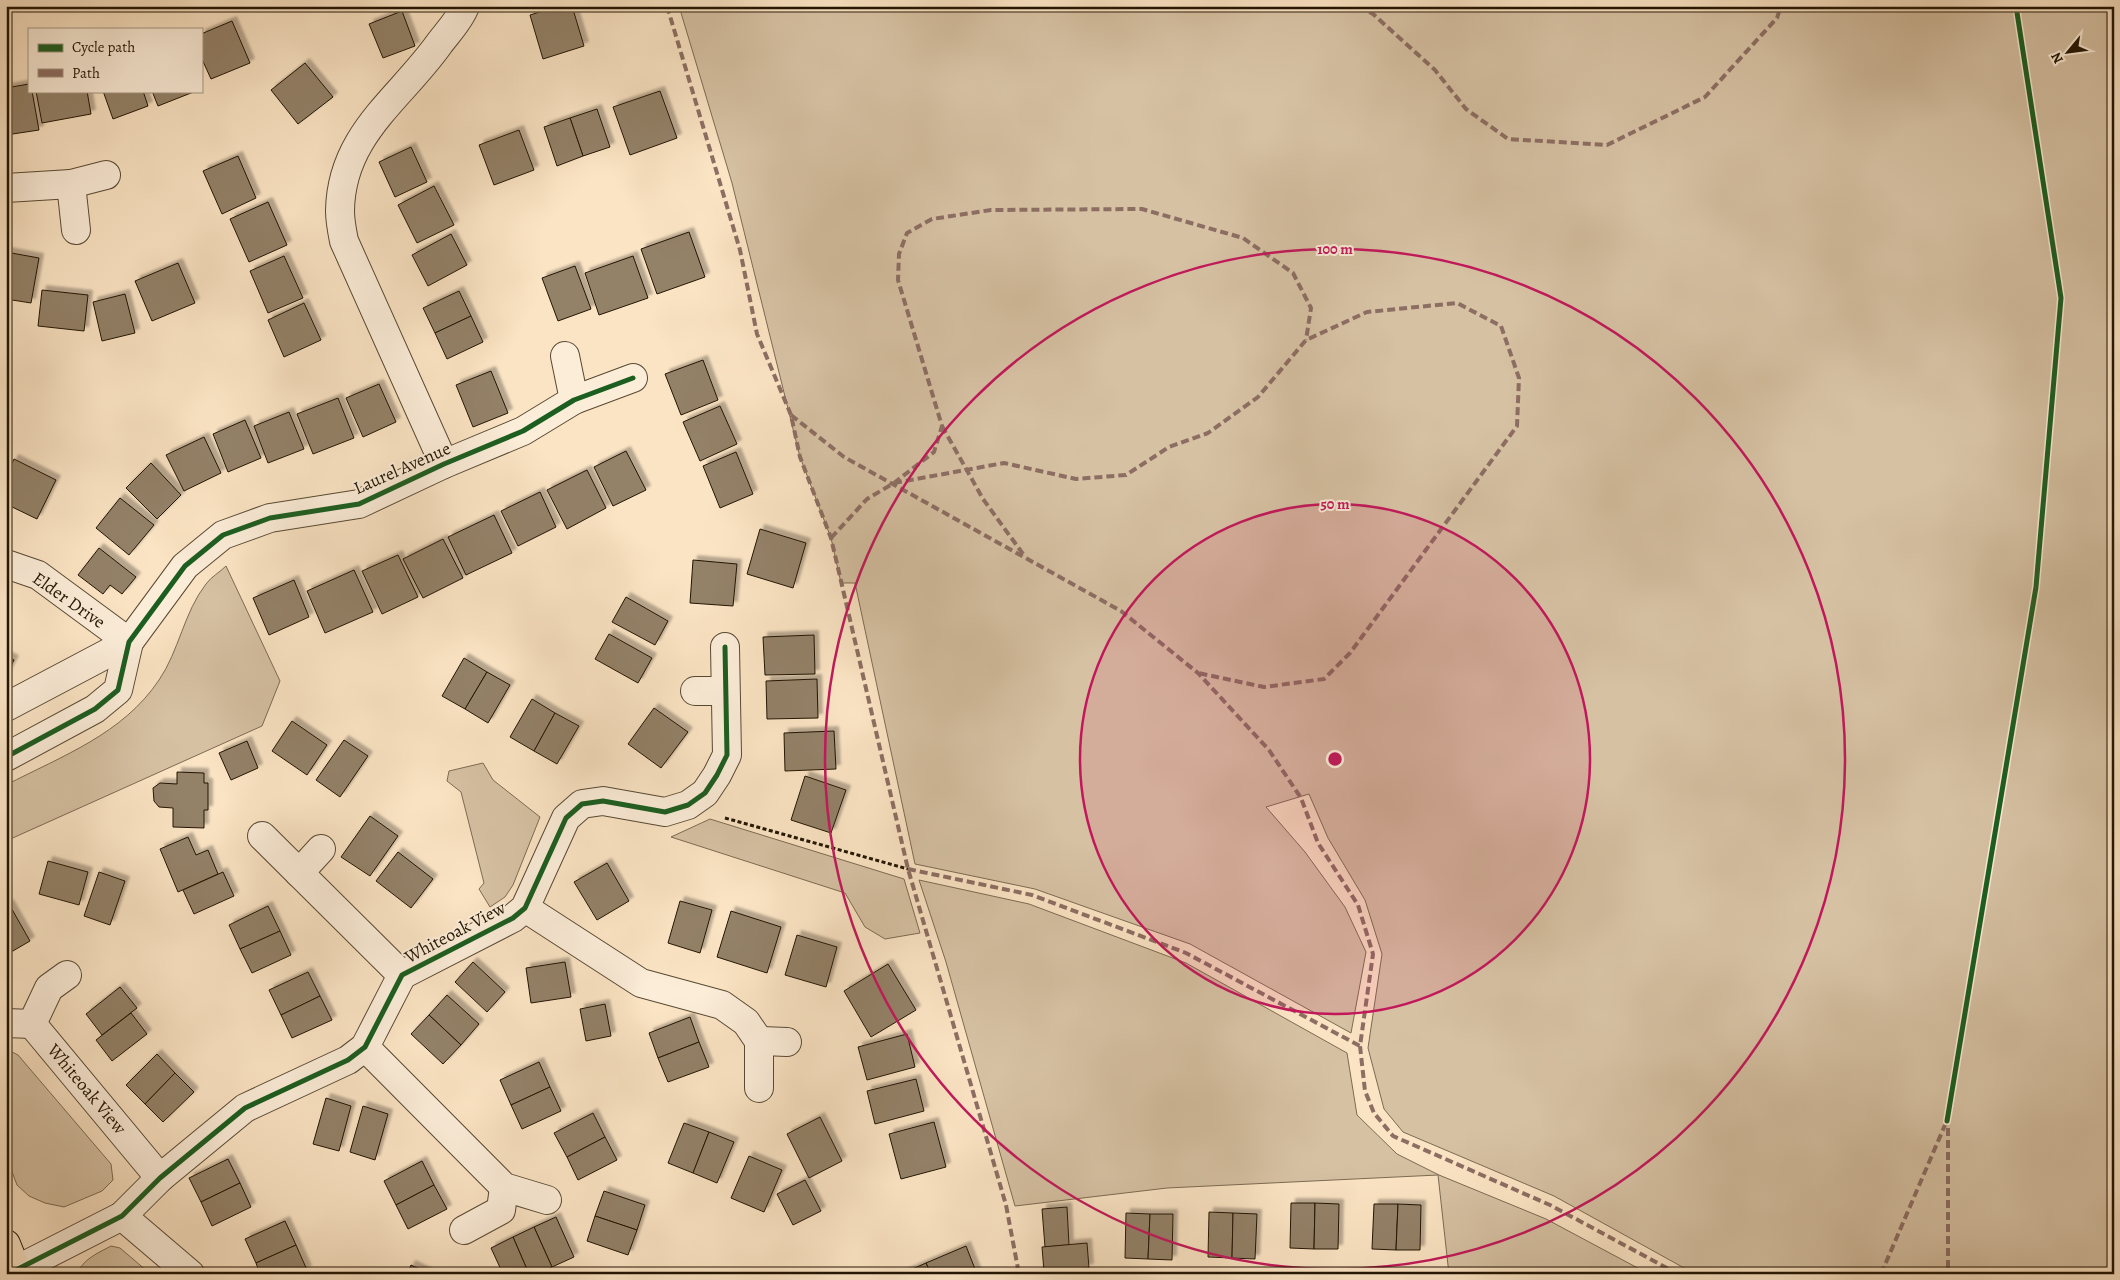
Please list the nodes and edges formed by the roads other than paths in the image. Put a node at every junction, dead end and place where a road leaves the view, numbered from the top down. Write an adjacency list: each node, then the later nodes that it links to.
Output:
1 (465, 6): 9 (street, Laurel Avenue)
2 (106, 174): 3 (street)
3 (70, 184): 4 (street); 5 (street)
4 (6, 188)
5 (76, 230)
6 (565, 356): 8 (street)
7 (633, 378): 8 (street, Laurel Avenue)
8 (574, 400): 9 (street, Laurel Avenue)
9 (444, 464): 11 (street, Laurel Avenue)
10 (6, 564): 11 (street, Elder Drive)
11 (129, 642): 15 (street, Laurel Avenue); 16 (street, Laurel Avenue)
12 (725, 647): 13 (street, Whiteoak View)
13 (725, 690): 14 (street); 20 (street, Whiteoak View)
14 (695, 691)
15 (6, 708)
16 (6, 757)
17 (262, 836): 19 (street, Whiteoak View)
18 (320, 848): 19 (street)
19 (299, 872): 22 (street, Whiteoak View)
20 (525, 908): 22 (street, Whiteoak View); 24 (street, Whiteoak View)
21 (67, 975): 23 (street, Whiteoak View)
22 (402, 975): 26 (street, Whiteoak View)
23 (19, 1024): 28 (street, Whiteoak View)
24 (759, 1041): 25 (street); 27 (street)
25 (787, 1042)
26 (364, 1047): 28 (street, Whiteoak View); 29 (street)
27 (759, 1088)
28 (160, 1178): 31 (street, Whiteoak View)
29 (504, 1187): 30 (street); 32 (street)
30 (547, 1200)
31 (122, 1216): 34 (street, Whiteoak View); 35 (street)
32 (464, 1230)
33 (6, 1244): 34 (main road)
34 (17, 1272)
35 (190, 1274)

